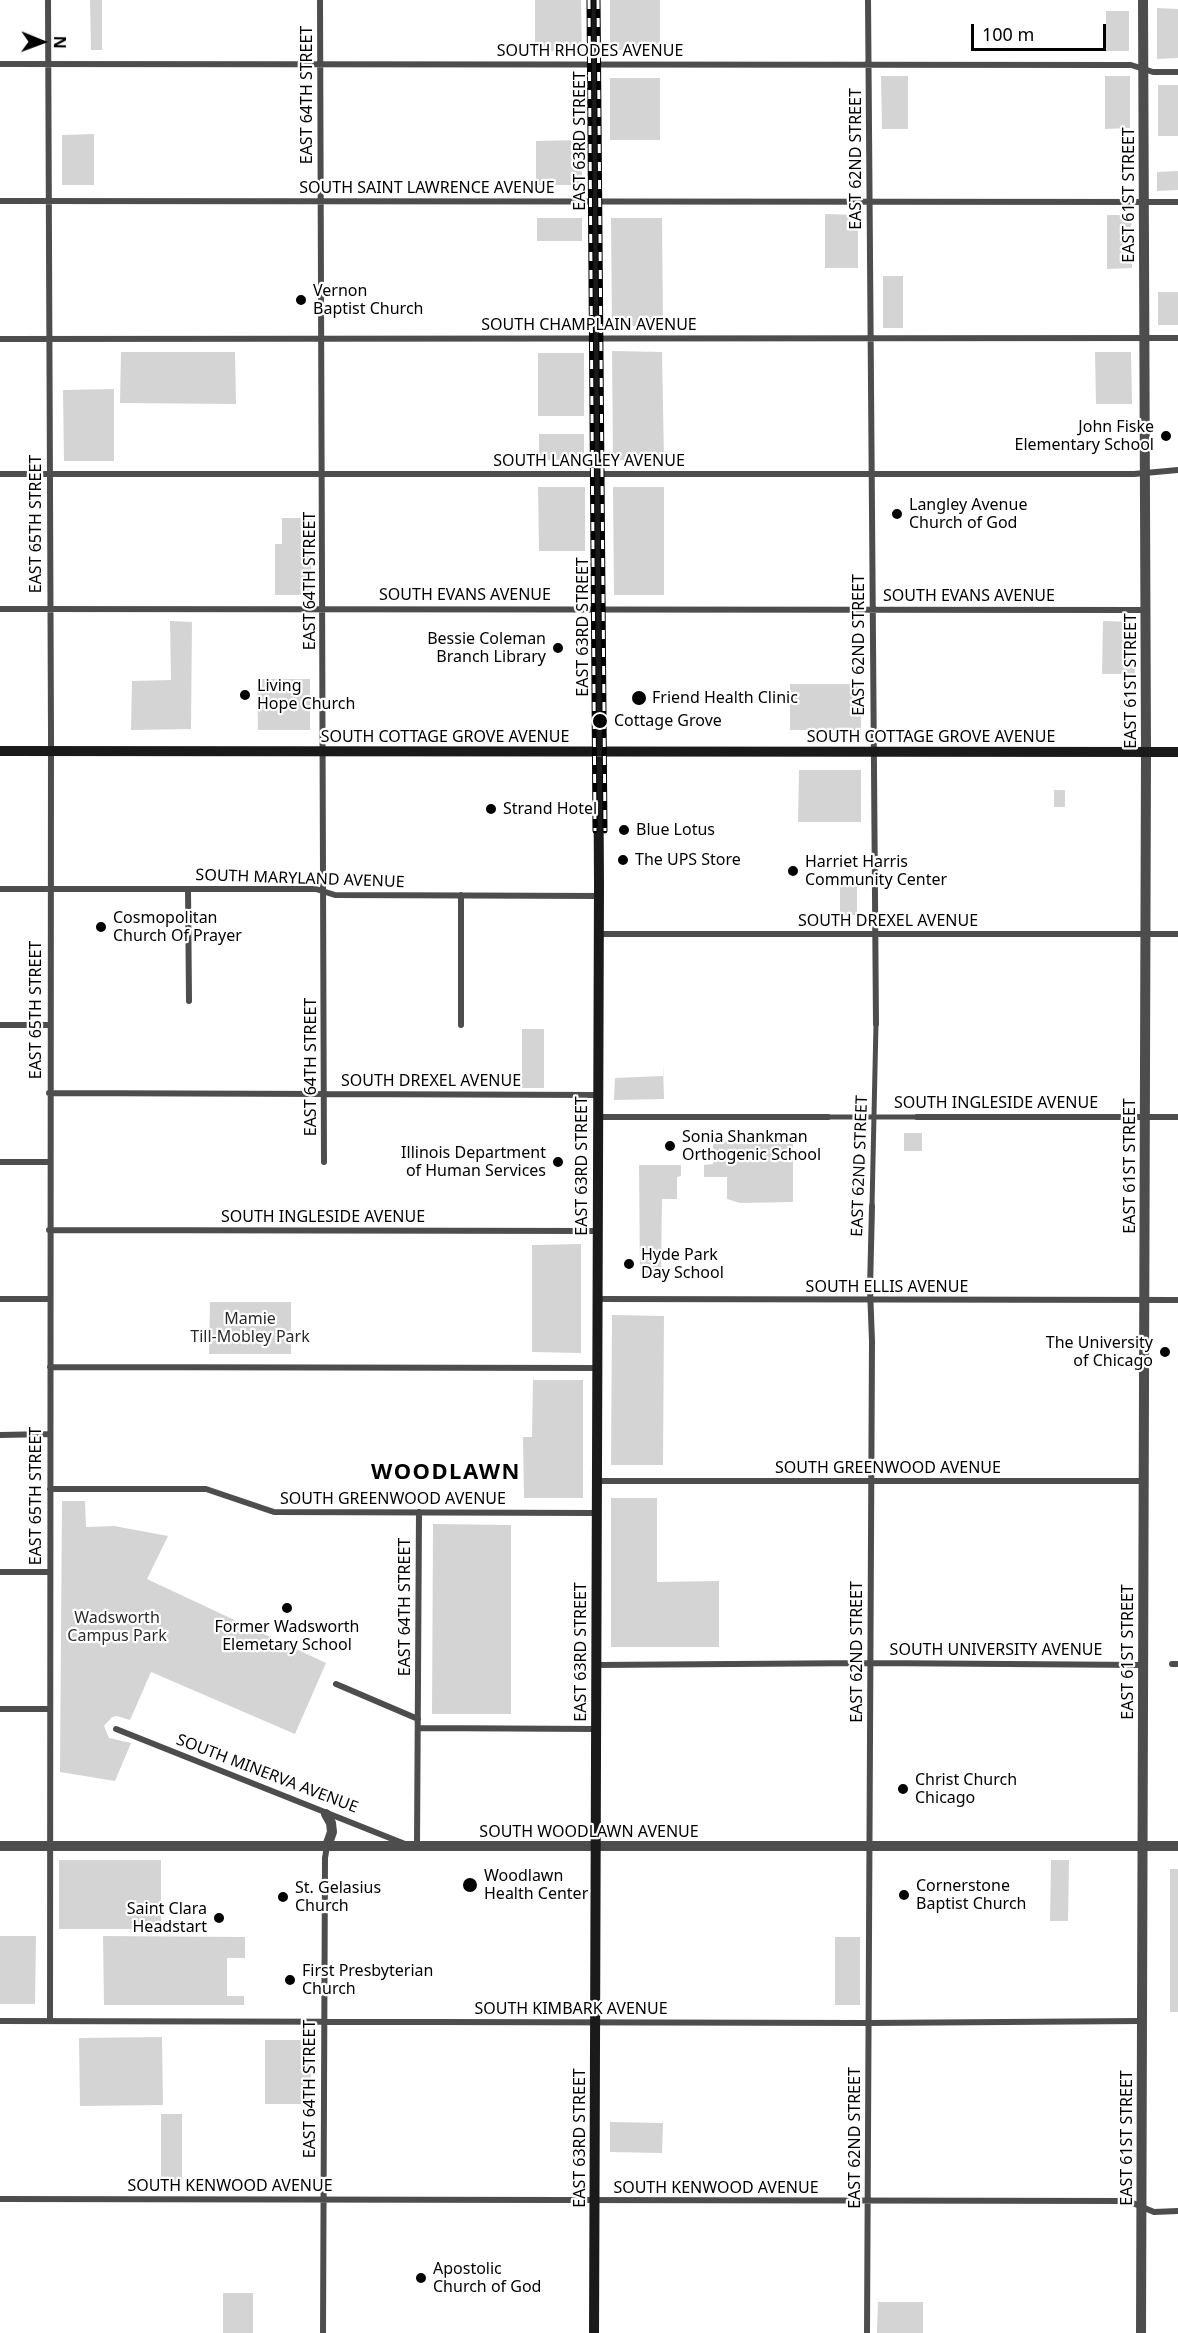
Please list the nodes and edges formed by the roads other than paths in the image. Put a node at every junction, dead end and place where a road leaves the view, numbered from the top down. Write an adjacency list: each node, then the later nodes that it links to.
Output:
1 (48, 0): 7 (street, EAST 65TH STREET)
2 (320, 0): 8 (street, EAST 64TH STREET)
3 (594, 0): 9 (main road, EAST 63RD STREET)
4 (868, 0): 10 (street, EAST 62ND STREET)
5 (1143, 0): 11 (street, EAST 61ST STREET)
6 (0, 64): 7 (street, SOUTH RHODES AVENUE)
7 (48, 64): 8 (street, SOUTH RHODES AVENUE); 14 (street, EAST 65TH STREET)
8 (321, 64): 9 (street, SOUTH RHODES AVENUE); 15 (street, EAST 64TH STREET)
9 (594, 64): 10 (street, SOUTH RHODES AVENUE); 16 (main road, EAST 63RD STREET)
10 (869, 64): 11 (street, SOUTH RHODES AVENUE); 17 (street, EAST 62ND STREET)
11 (1144, 69): 12 (street, SOUTH RHODES AVENUE); 18 (street, EAST 61ST STREET)
12 (1178, 72)
13 (0, 201): 14 (street, SOUTH SAINT LAWRENCE AVENUE)
14 (49, 201): 15 (street, SOUTH SAINT LAWRENCE AVENUE); 23 (street, EAST 65TH STREET)
15 (321, 201): 16 (street, SOUTH SAINT LAWRENCE AVENUE); 24 (street, EAST 64TH STREET)
16 (595, 202): 17 (street, SOUTH SAINT LAWRENCE AVENUE); 25 (main road, EAST 63RD STREET)
17 (870, 202): 18 (street, SOUTH SAINT LAWRENCE AVENUE); 26 (street, EAST 62ND STREET)
18 (1144, 202): 19 (street, SOUTH SAINT LAWRENCE AVENUE); 20 (street, EAST 61ST STREET)
19 (1178, 202)
20 (1144, 338): 21 (street, SOUTH CHAMPLAIN AVENUE); 26 (street, SOUTH CHAMPLAIN AVENUE); 28 (street, EAST 61ST STREET)
21 (1178, 338)
22 (0, 339): 23 (street, SOUTH CHAMPLAIN AVENUE)
23 (49, 339): 24 (street, SOUTH CHAMPLAIN AVENUE); 30 (street, EAST 65TH STREET)
24 (322, 339): 25 (street, SOUTH CHAMPLAIN AVENUE); 31 (street, EAST 64TH STREET)
25 (596, 339): 26 (street, SOUTH CHAMPLAIN AVENUE); 32 (main road, EAST 63RD STREET)
26 (870, 339): 33 (street, EAST 62ND STREET)
27 (1178, 470): 28 (street, SOUTH LANGLEY AVENUE)
28 (1145, 472): 33 (street, SOUTH LANGLEY AVENUE); 39 (street, EAST 61ST STREET)
29 (0, 474): 30 (street, SOUTH LANGLEY AVENUE)
30 (50, 474): 31 (street, SOUTH LANGLEY AVENUE); 37 (street, EAST 65TH STREET)
31 (323, 474): 32 (street, SOUTH LANGLEY AVENUE); 34 (street, EAST 64TH STREET)
32 (597, 474): 33 (street, SOUTH LANGLEY AVENUE); 35 (main road, EAST 63RD STREET)
33 (871, 474): 38 (street, EAST 62ND STREET)
34 (324, 608): 35 (street, SOUTH EVANS AVENUE); 37 (street, SOUTH EVANS AVENUE); 42 (street, EAST 64TH STREET)
35 (597, 608): 38 (street, SOUTH EVANS AVENUE); 43 (main road, EAST 63RD STREET)
36 (0, 609): 37 (street, SOUTH EVANS AVENUE)
37 (50, 609): 41 (street, EAST 65TH STREET)
38 (872, 609): 39 (street, SOUTH EVANS AVENUE); 44 (street, EAST 62ND STREET)
39 (1145, 610): 45 (street, EAST 61ST STREET)
40 (0, 751): 41 (main road, SOUTH COTTAGE GROVE AVENUE)
41 (51, 751): 42 (main road, SOUTH COTTAGE GROVE AVENUE); 48 (street, EAST 65TH STREET)
42 (324, 751): 43 (main road, SOUTH COTTAGE GROVE AVENUE); 50 (street, EAST 64TH STREET)
43 (598, 752): 44 (main road, SOUTH COTTAGE GROVE AVENUE); 52 (main road, EAST 63RD STREET)
44 (873, 752): 45 (main road, SOUTH COTTAGE GROVE AVENUE); 54 (street, EAST 62ND STREET)
45 (1146, 752): 46 (main road, SOUTH COTTAGE GROVE AVENUE); 55 (street, EAST 61ST STREET)
46 (1178, 752)
47 (0, 889): 48 (street, SOUTH MARYLAND AVENUE)
48 (50, 889): 49 (street, SOUTH MARYLAND AVENUE); 60 (street, EAST 65TH STREET)
49 (188, 889): 50 (street, SOUTH MARYLAND AVENUE); 57 (street)
50 (324, 892): 51 (street, SOUTH MARYLAND AVENUE); 63 (street, EAST 64TH STREET)
51 (461, 895): 52 (street, SOUTH MARYLAND AVENUE); 61 (street)
52 (599, 896): 53 (main road, EAST 63RD STREET)
53 (598, 934): 54 (street, SOUTH DREXEL AVENUE); 64 (main road, EAST 63RD STREET)
54 (876, 934): 55 (street, SOUTH DREXEL AVENUE); 58 (street, EAST 62ND STREET)
55 (1146, 934): 56 (street, SOUTH DREXEL AVENUE); 69 (street, EAST 61ST STREET)
56 (1178, 934)
57 (189, 1001)
58 (876, 1024): 67 (street, EAST 62ND STREET)
59 (0, 1025): 60 (street)
60 (50, 1025): 62 (street, EAST 65TH STREET)
61 (461, 1025)
62 (49, 1094): 63 (street, SOUTH DREXEL AVENUE); 72 (street, EAST 65TH STREET)
63 (324, 1094): 64 (street, SOUTH DREXEL AVENUE); 73 (street, EAST 64TH STREET)
64 (598, 1095): 65 (main road, EAST 63RD STREET)
65 (597, 1117): 66 (street, SOUTH INGLESIDE AVENUE); 76 (main road, EAST 63RD STREET)
66 (828, 1117): 67 (street, SOUTH INGLESIDE AVENUE)
67 (875, 1117): 68 (street, SOUTH INGLESIDE AVENUE); 74 (street, EAST 62ND STREET)
68 (917, 1117): 69 (street, SOUTH INGLESIDE AVENUE)
69 (1145, 1117): 70 (street, SOUTH INGLESIDE AVENUE); 81 (street, EAST 61ST STREET)
70 (1178, 1117)
71 (0, 1162): 72 (street)
72 (49, 1162): 75 (street, EAST 65TH STREET)
73 (324, 1162)
74 (872, 1206): 80 (street, EAST 62ND STREET)
75 (49, 1230): 76 (street, SOUTH INGLESIDE AVENUE); 78 (street, EAST 65TH STREET)
76 (597, 1231): 79 (main road, EAST 63RD STREET)
77 (0, 1299): 78 (street)
78 (50, 1299): 83 (street, EAST 65TH STREET)
79 (597, 1299): 80 (street, SOUTH ELLIS AVENUE); 84 (main road, EAST 63RD STREET)
80 (870, 1300): 81 (street, SOUTH ELLIS AVENUE); 88 (street, EAST 62ND STREET)
81 (1144, 1300): 82 (street, SOUTH ELLIS AVENUE); 89 (street, EAST 61ST STREET)
82 (1178, 1300)
83 (50, 1367): 84 (street); 85 (street, EAST 65TH STREET)
84 (597, 1368): 87 (main road, EAST 63RD STREET)
85 (50, 1434): 86 (street); 90 (street, EAST 65TH STREET)
86 (0, 1435)
87 (596, 1481): 88 (street, SOUTH GREENWOOD AVENUE); 92 (main road, EAST 63RD STREET)
88 (871, 1481): 89 (street, SOUTH GREENWOOD AVENUE); 95 (street, EAST 62ND STREET)
89 (1144, 1481): 97 (street, EAST 61ST STREET)
90 (50, 1489): 91 (street, SOUTH GREENWOOD AVENUE); 94 (street, EAST 65TH STREET)
91 (419, 1512): 92 (street, SOUTH GREENWOOD AVENUE); 101 (street, EAST 64TH STREET)
92 (596, 1513): 96 (main road, EAST 63RD STREET)
93 (0, 1572): 94 (street)
94 (50, 1572): 100 (street, EAST 65TH STREET)
95 (870, 1663): 96 (street, SOUTH UNIVERSITY AVENUE); 97 (street, SOUTH UNIVERSITY AVENUE); 111 (street, EAST 62ND STREET)
96 (596, 1665): 104 (main road, EAST 63RD STREET)
97 (1143, 1665): 112 (street, EAST 61ST STREET)
98 (336, 1684): 101 (street)
99 (0, 1709): 100 (street)
100 (50, 1709): 107 (street, EAST 65TH STREET)
101 (418, 1719): 102 (street, EAST 64TH STREET)
102 (418, 1728): 104 (street); 109 (street, EAST 64TH STREET)
103 (116, 1729): 105 (street, SOUTH MINERVA AVENUE)
104 (596, 1729): 110 (main road, EAST 63RD STREET)
105 (326, 1814): 108 (street); 109 (street, SOUTH MINERVA AVENUE)
106 (0, 1846): 107 (street, SOUTH WOODLAWN AVENUE)
107 (50, 1846): 108 (street, SOUTH WOODLAWN AVENUE); 115 (street, EAST 65TH STREET)
108 (327, 1846): 109 (street, SOUTH WOODLAWN AVENUE); 117 (street, EAST 64TH STREET)
109 (412, 1846): 110 (street, SOUTH WOODLAWN AVENUE)
110 (595, 1846): 111 (street, SOUTH WOODLAWN AVENUE); 118 (main road, EAST 63RD STREET)
111 (870, 1846): 112 (street, SOUTH WOODLAWN AVENUE); 119 (street, EAST 62ND STREET)
112 (1143, 1846): 113 (street, SOUTH WOODLAWN AVENUE); 116 (street, EAST 61ST STREET)
113 (1178, 1846)
114 (0, 2021): 115 (street, SOUTH KIMBARK AVENUE)
115 (50, 2021): 117 (street, SOUTH KIMBARK AVENUE)
116 (1142, 2021): 119 (street, SOUTH KIMBARK AVENUE); 124 (street, EAST 61ST STREET)
117 (324, 2022): 118 (street, SOUTH KIMBARK AVENUE); 121 (street, EAST 64TH STREET)
118 (595, 2022): 119 (street, SOUTH KIMBARK AVENUE); 123 (main road, EAST 63RD STREET)
119 (869, 2023): 122 (street, EAST 62ND STREET)
120 (0, 2199): 121 (street, SOUTH KENWOOD AVENUE)
121 (324, 2200): 123 (street, SOUTH KENWOOD AVENUE); 126 (street, EAST 64TH STREET)
122 (868, 2201): 123 (street, SOUTH KENWOOD AVENUE); 124 (street, SOUTH KENWOOD AVENUE); 128 (street, EAST 62ND STREET)
123 (594, 2202): 127 (main road, EAST 63RD STREET)
124 (1142, 2207): 125 (street, SOUTH KENWOOD AVENUE); 129 (street, EAST 61ST STREET)
125 (1178, 2211)
126 (323, 2333)
127 (594, 2333)
128 (867, 2333)
129 (1142, 2333)

